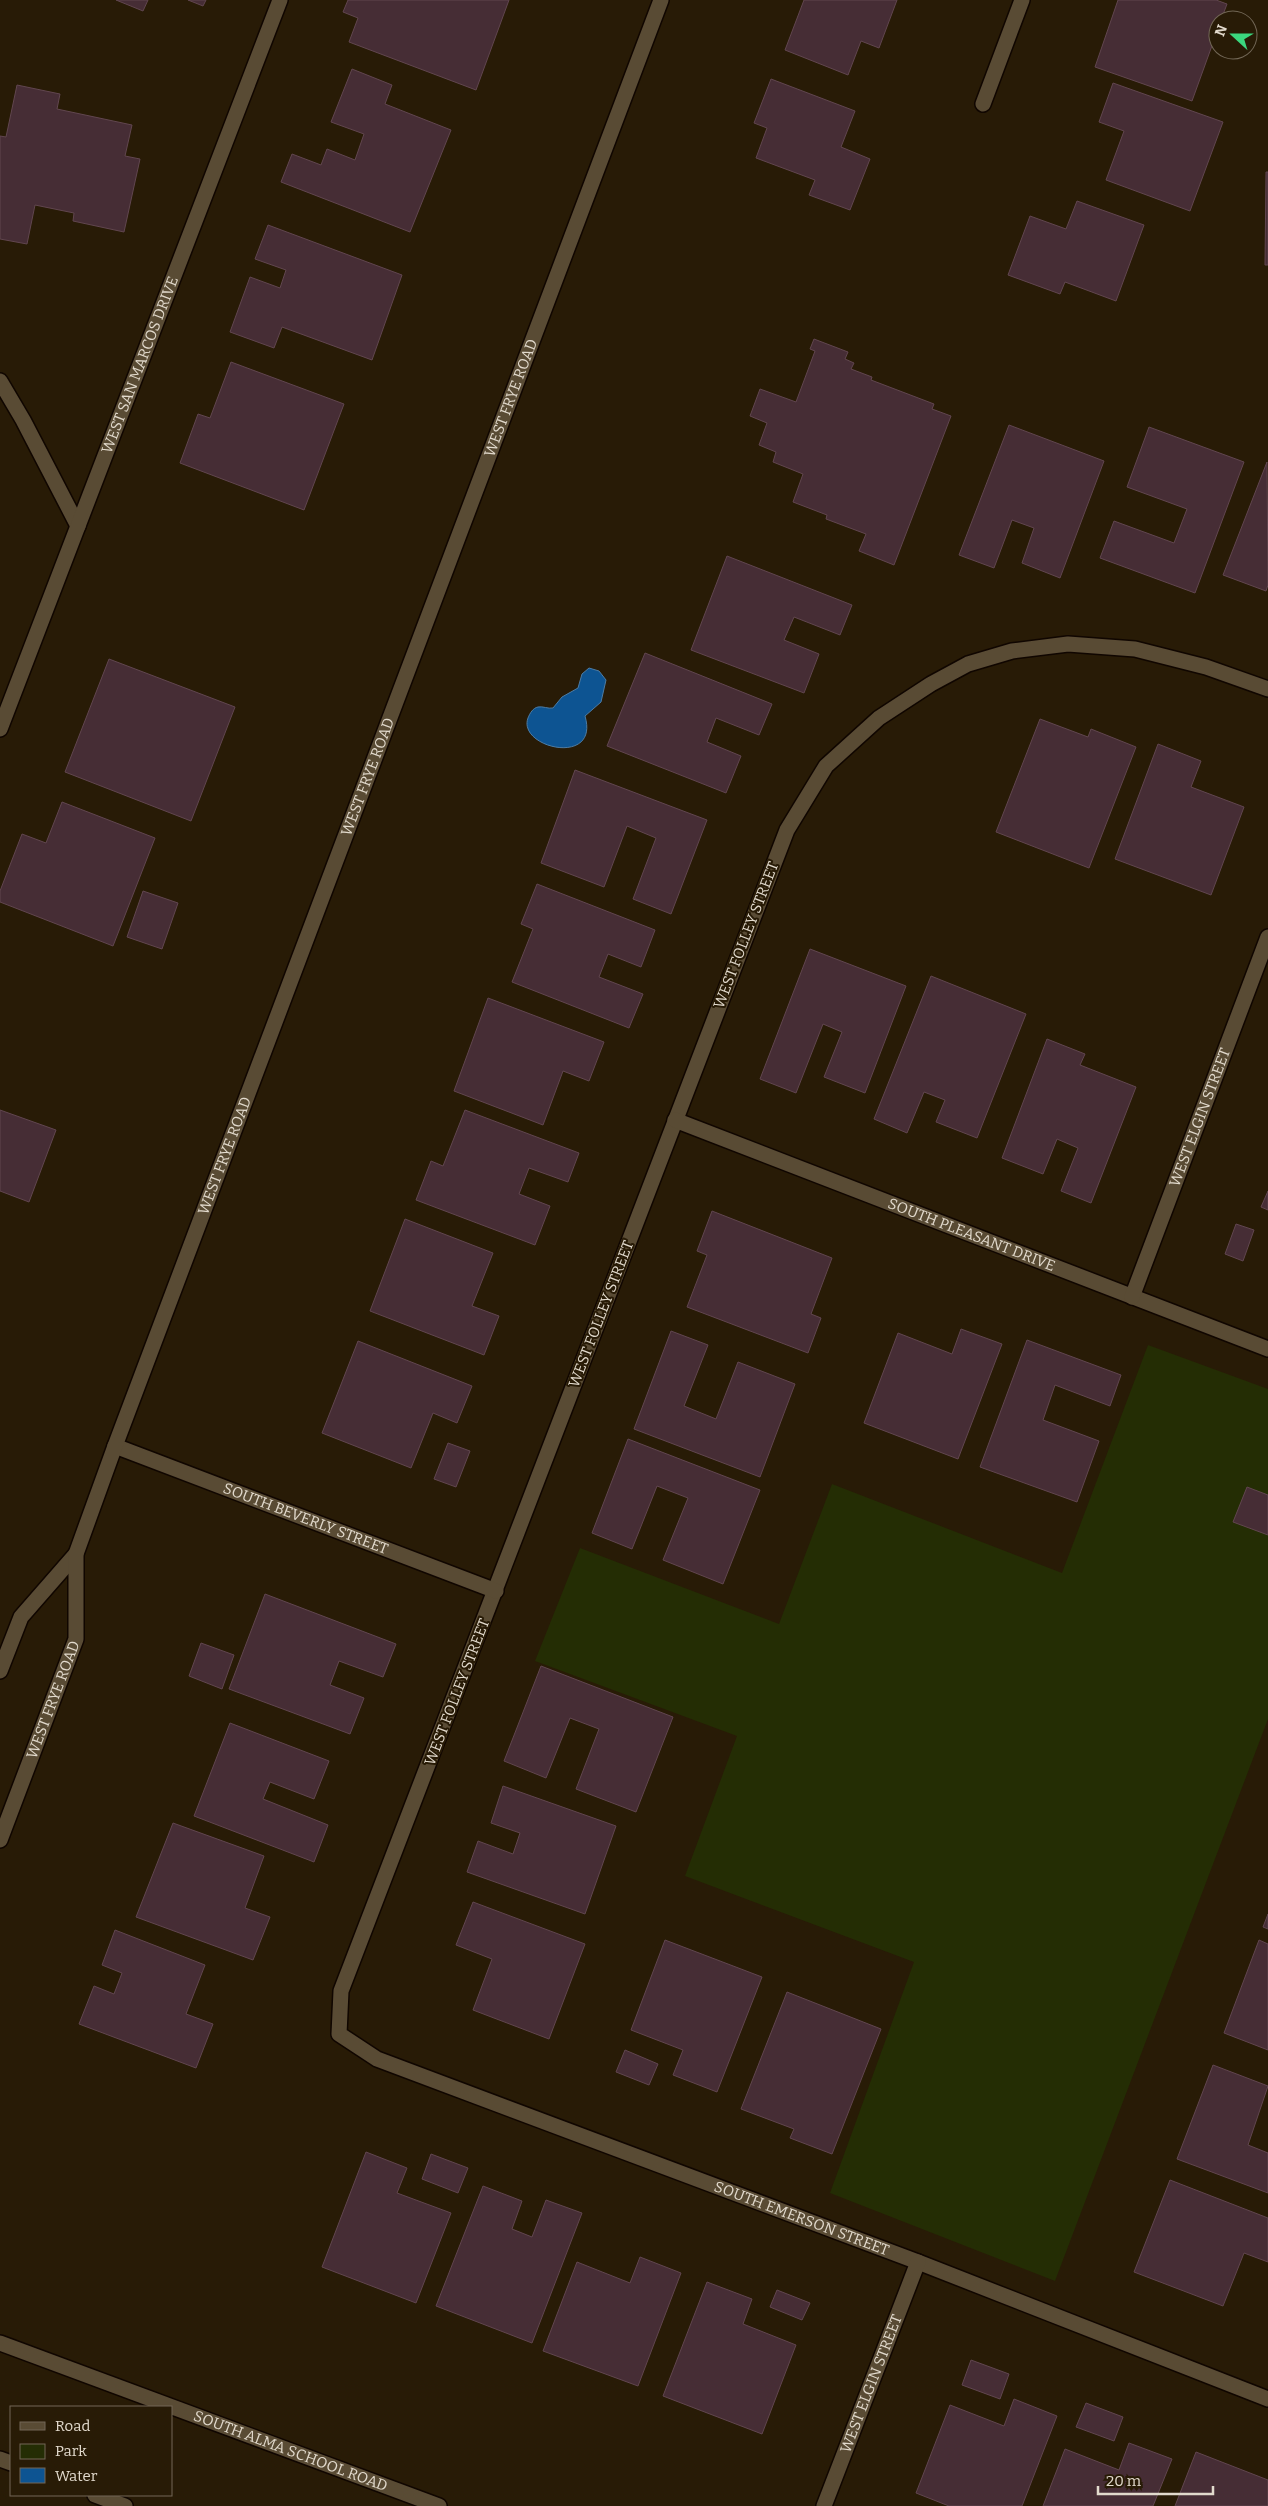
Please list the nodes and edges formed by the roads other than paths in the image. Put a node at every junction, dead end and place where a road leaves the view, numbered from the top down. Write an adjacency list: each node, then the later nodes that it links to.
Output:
1 (280, 0): 6 (street, WEST SAN MARCOS DRIVE)
2 (662, 0): 13 (street, WEST FRYE ROAD)
3 (1022, 0): 4 (street)
4 (983, 104)
5 (0, 380): 6 (street)
6 (78, 526): 8 (street, WEST SAN MARCOS DRIVE)
7 (1268, 689): 10 (street, WEST FOLLEY STREET)
8 (0, 729)
9 (1268, 937): 11 (street, WEST ELGIN STREET)
10 (675, 1120): 11 (street, SOUTH PLEASANT DRIVE); 15 (street, WEST FOLLEY STREET)
11 (1132, 1297): 12 (street, SOUTH PLEASANT DRIVE)
12 (1268, 1349)
13 (115, 1446): 14 (street, WEST FRYE ROAD); 15 (street, SOUTH BEVERLY STREET)
14 (76, 1554): 16 (street, WEST FRYE ROAD); 17 (street, WEST FRYE ROAD)
15 (496, 1591): 18 (street, WEST FOLLEY STREET)
16 (0, 1671)
17 (0, 1840)
18 (338, 2034): 19 (street, SOUTH EMERSON STREET)
19 (918, 2262): 21 (street, SOUTH EMERSON STREET); 27 (street, WEST ELGIN STREET)
20 (0, 2343): 22 (street, SOUTH ALMA SCHOOL ROAD)
21 (1268, 2399)
22 (170, 2406)
23 (172, 2407): 26 (street, SOUTH ALMA SCHOOL ROAD)
24 (98, 2496): 25 (street)
25 (125, 2506)
26 (440, 2506)
27 (824, 2506)

